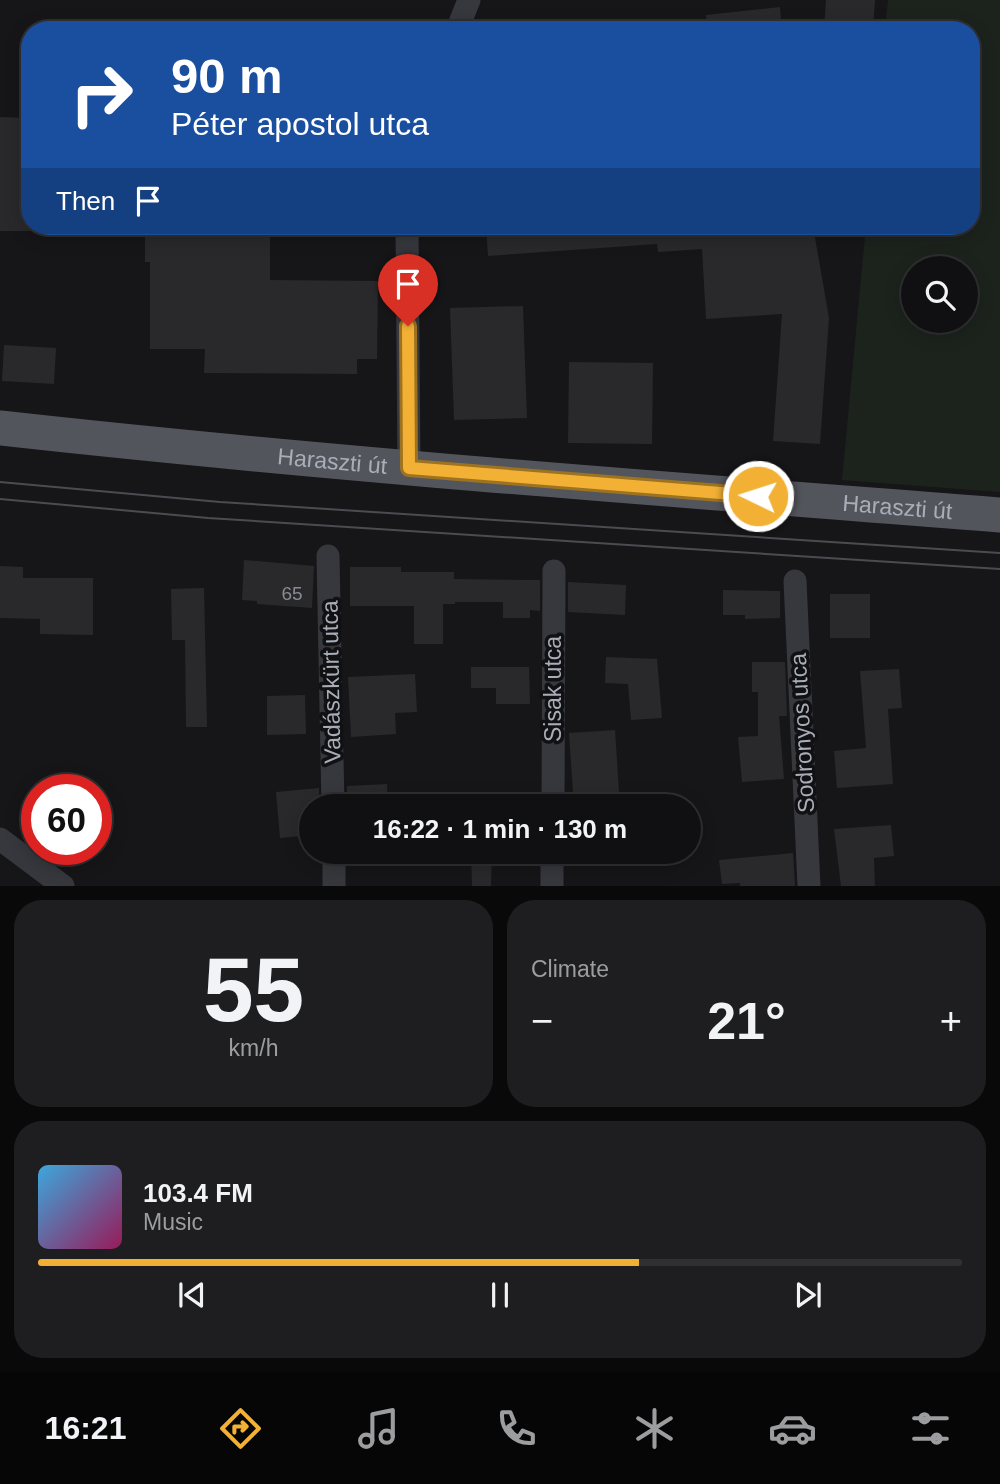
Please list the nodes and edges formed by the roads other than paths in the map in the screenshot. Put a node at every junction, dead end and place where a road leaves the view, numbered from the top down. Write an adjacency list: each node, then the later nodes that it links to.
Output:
1 (469, 0): 2 (street)
2 (461, 21)
3 (407, 235): 5 (street)
4 (0, 428): 5 (main road, Haraszti út)
5 (409, 468): 6 (main road, Haraszti út)
6 (1000, 515)
7 (328, 556): 10 (street, Vadászkürt utca)
8 (554, 571): 11 (street, Sisak utca)
9 (795, 581): 18 (street, Sodronyos utca)
10 (333, 794)
11 (553, 794)
12 (0, 839): 15 (street)
13 (334, 864): 16 (street)
14 (552, 864): 17 (street)
15 (63, 886)
16 (334, 886)
17 (552, 886)
18 (809, 886)

